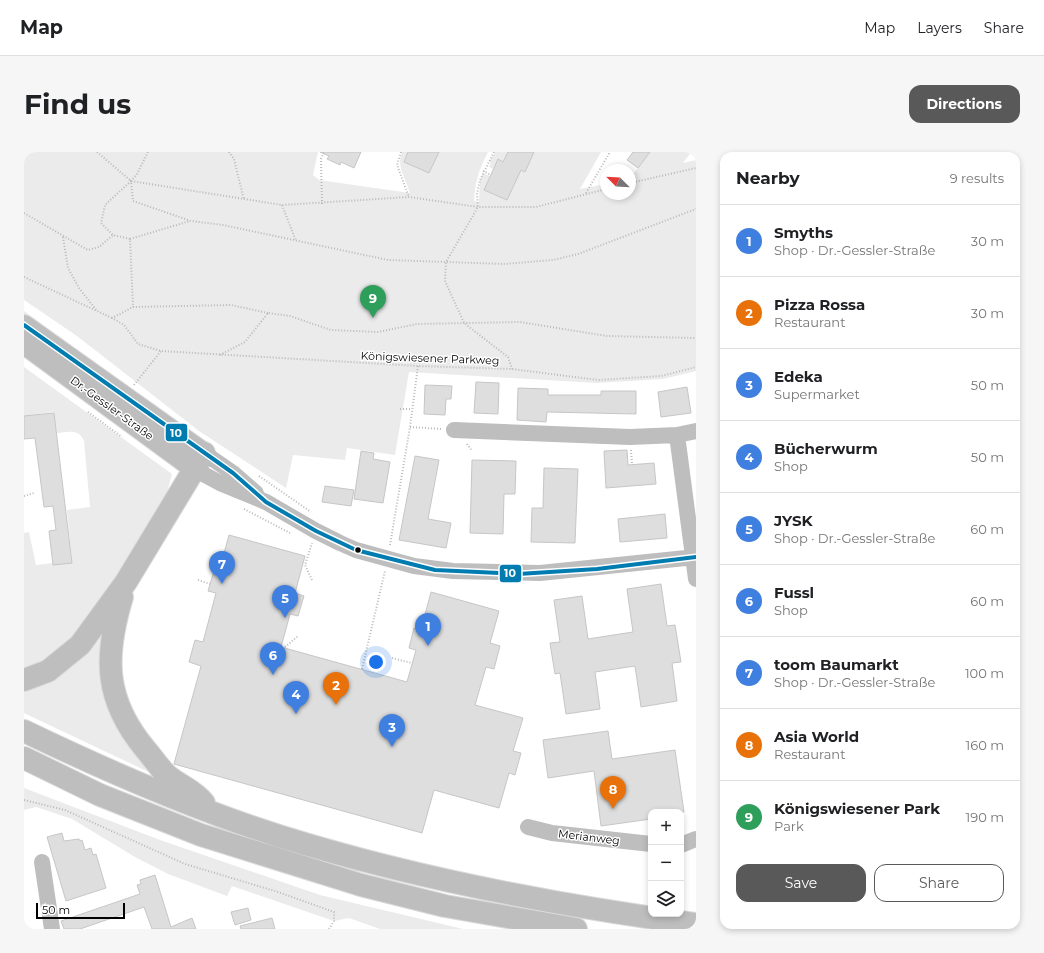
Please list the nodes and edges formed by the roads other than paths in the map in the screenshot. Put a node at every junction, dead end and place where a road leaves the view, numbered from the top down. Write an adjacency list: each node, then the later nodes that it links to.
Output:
1 (24, 325): 6 (main road, Dr.-Gessler-Straße)
2 (24, 344): 6 (main road, Dr.-Gessler-Straße)
3 (454, 430): 5 (street)
4 (696, 431): 5 (street)
5 (677, 435): 7 (street)
6 (199, 461): 7 (street, Dr.-Gessler-Straße); 9 (highway)
7 (694, 557): 8 (street)
8 (696, 579)
9 (126, 582): 10 (highway); 15 (highway)
10 (24, 680)
11 (24, 731): 15 (highway)
12 (24, 758): 14 (highway)
13 (24, 773): 14 (highway)
14 (100, 795): 23 (highway)
15 (211, 812): 21 (highway)
16 (528, 827): 18 (street, Merianweg)
17 (696, 839): 19 (street)
18 (648, 844)
19 (684, 844)
20 (42, 862): 22 (street)
21 (696, 924)
22 (52, 929)
23 (576, 929)

